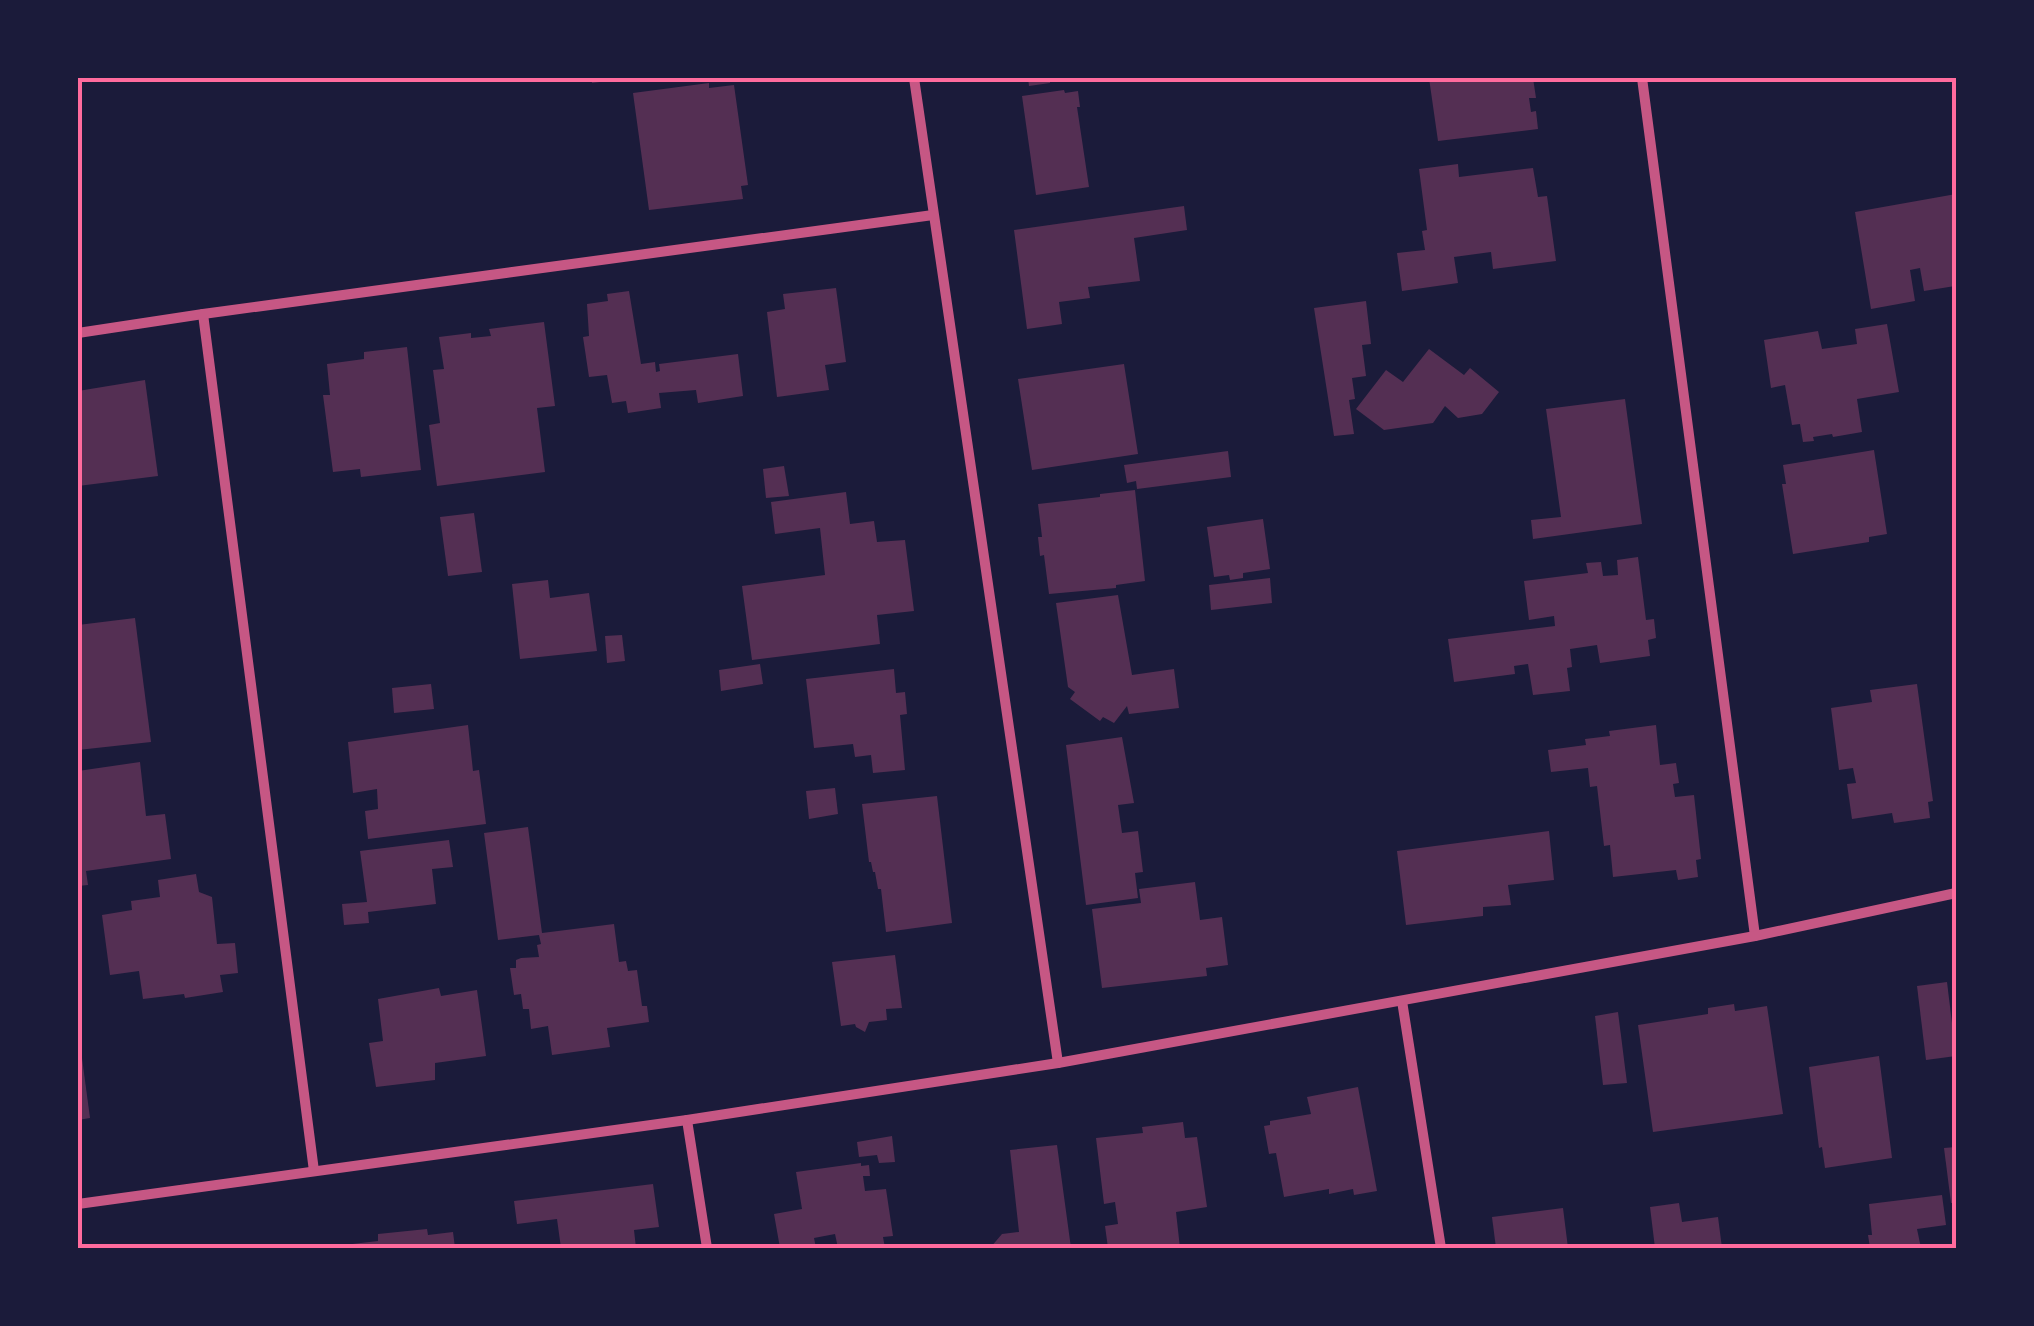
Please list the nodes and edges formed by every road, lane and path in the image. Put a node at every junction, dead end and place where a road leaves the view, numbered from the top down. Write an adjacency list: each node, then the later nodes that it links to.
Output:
1 (914, 78): 3 (street)
2 (1642, 78): 7 (street)
3 (933, 215): 4 (street); 9 (street)
4 (203, 314): 5 (street); 11 (street)
5 (78, 333)
6 (1956, 894): 7 (street)
7 (1755, 936): 8 (street)
8 (1402, 1001): 9 (street); 14 (street)
9 (1058, 1063): 10 (street)
10 (686, 1120): 11 (street); 13 (street)
11 (314, 1171): 12 (street)
12 (78, 1204)
13 (707, 1248)
14 (1442, 1248)

